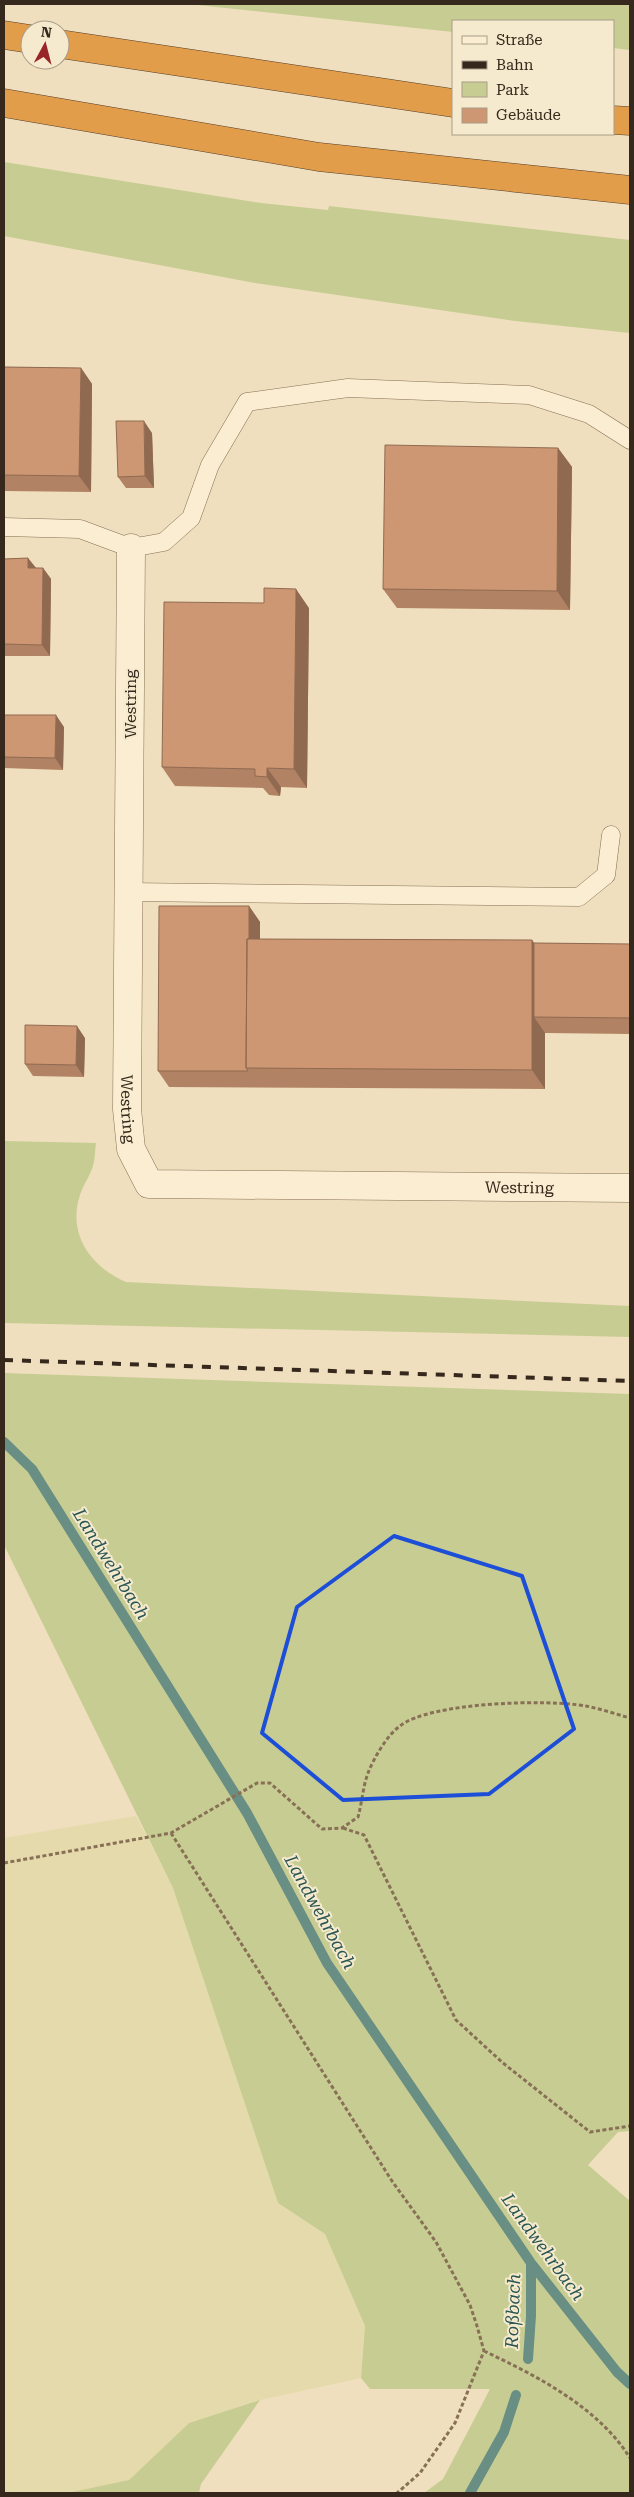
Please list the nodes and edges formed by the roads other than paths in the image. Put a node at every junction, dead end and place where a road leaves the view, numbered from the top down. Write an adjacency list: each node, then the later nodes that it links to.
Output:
1 (4, 34): 2 (highway)
2 (20, 37)
3 (70, 46): 5 (highway)
4 (4, 103): 8 (highway)
5 (452, 103)
6 (614, 120): 7 (highway)
7 (630, 122)
8 (630, 190)
9 (630, 440): 11 (lane)
10 (4, 527): 11 (lane)
11 (131, 548): 13 (street, Westring)
12 (611, 835): 13 (lane)
13 (128, 892): 14 (street, Westring)
14 (630, 1188)

